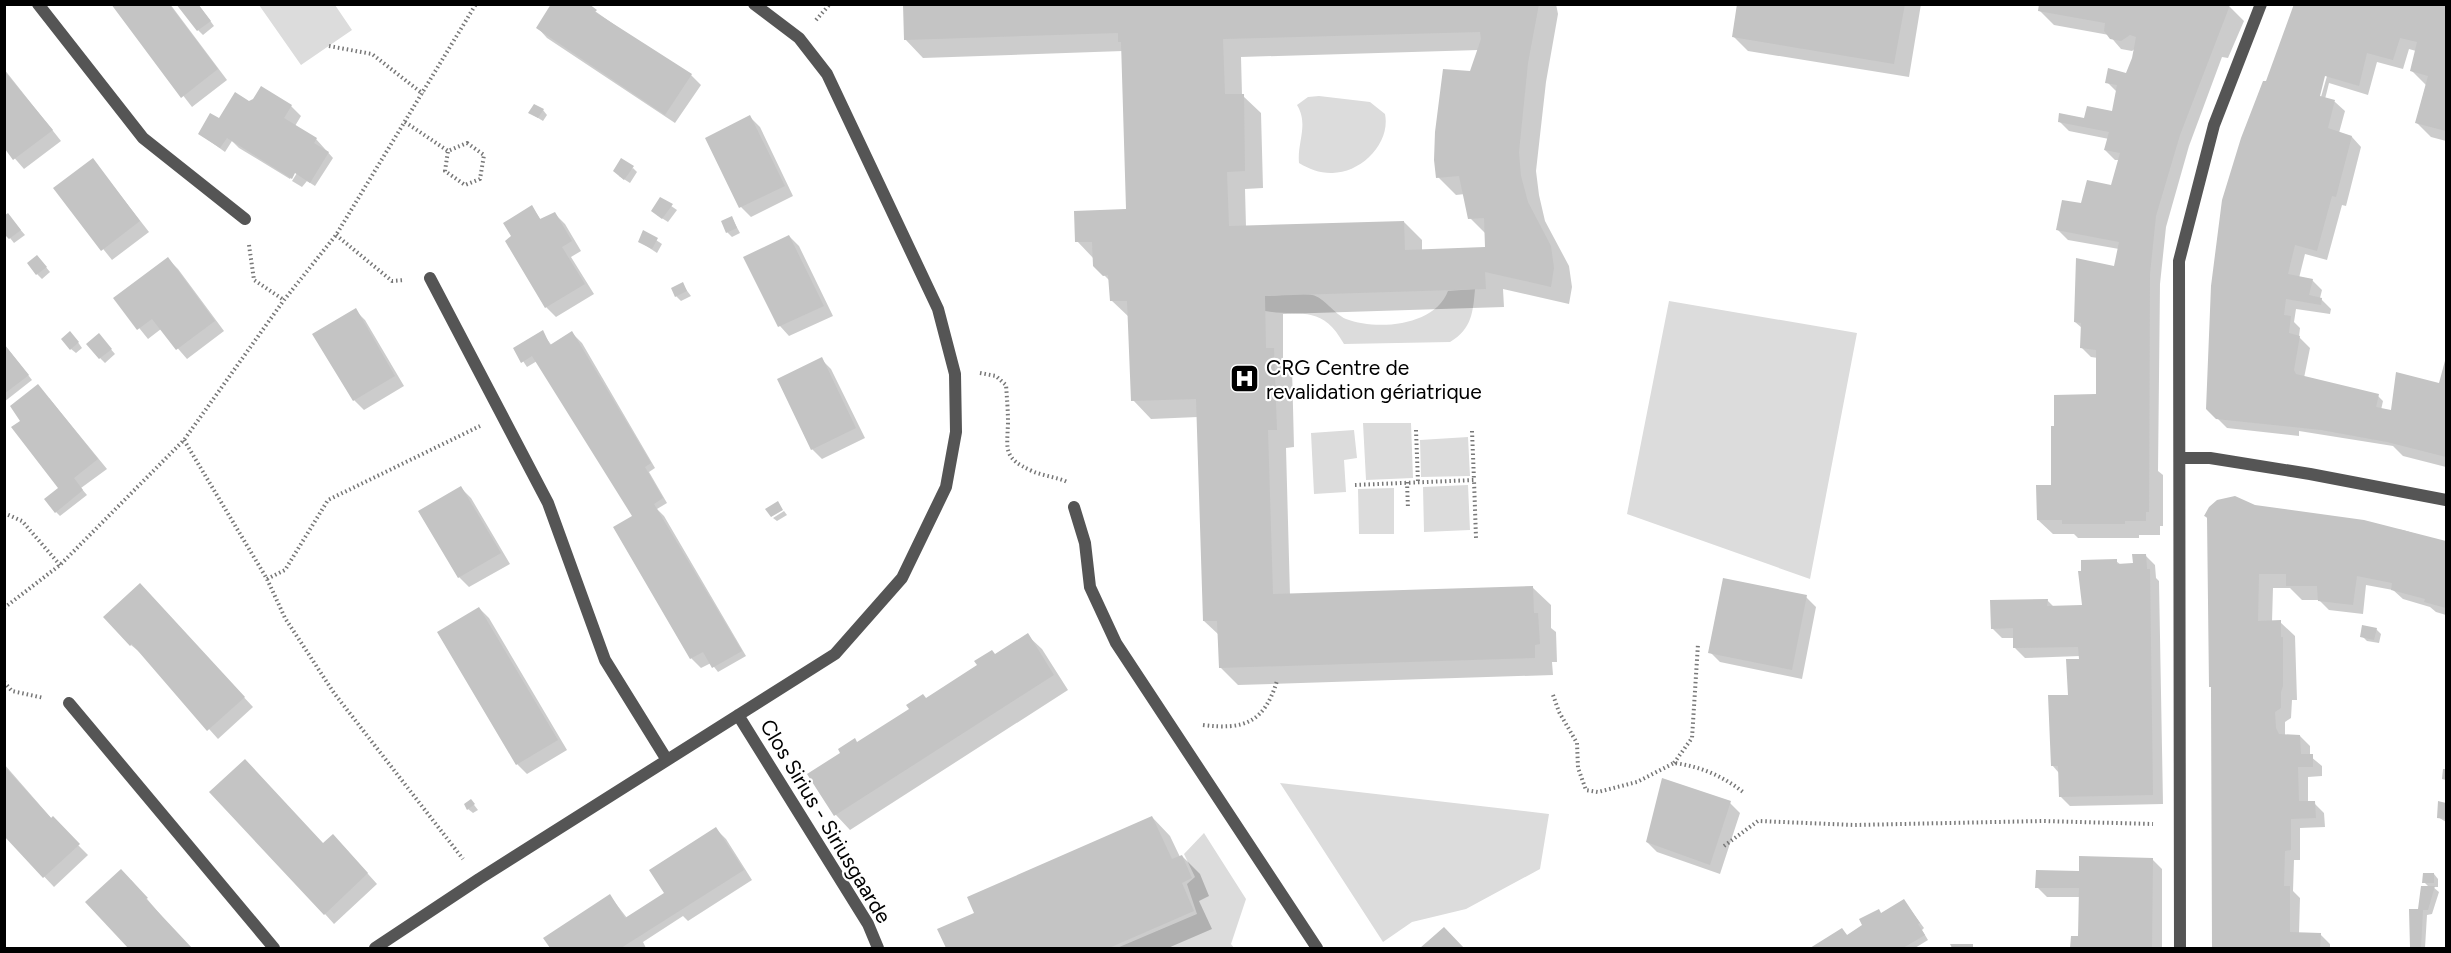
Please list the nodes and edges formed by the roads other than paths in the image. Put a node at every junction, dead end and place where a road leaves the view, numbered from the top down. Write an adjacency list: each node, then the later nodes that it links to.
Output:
1 (38, 4): 4 (street)
2 (754, 4): 10 (street)
3 (2261, 4): 6 (street)
4 (245, 219)
5 (430, 278): 11 (street)
6 (2180, 458): 7 (street); 16 (street)
7 (2446, 500)
8 (1074, 507): 15 (street)
9 (69, 703): 12 (street)
10 (738, 715): 11 (street); 14 (street, Clos Sirius - Siriusgaarde)
11 (667, 760): 13 (street)
12 (274, 948)
13 (375, 948)
14 (878, 948)
15 (1317, 948)
16 (2180, 948)

